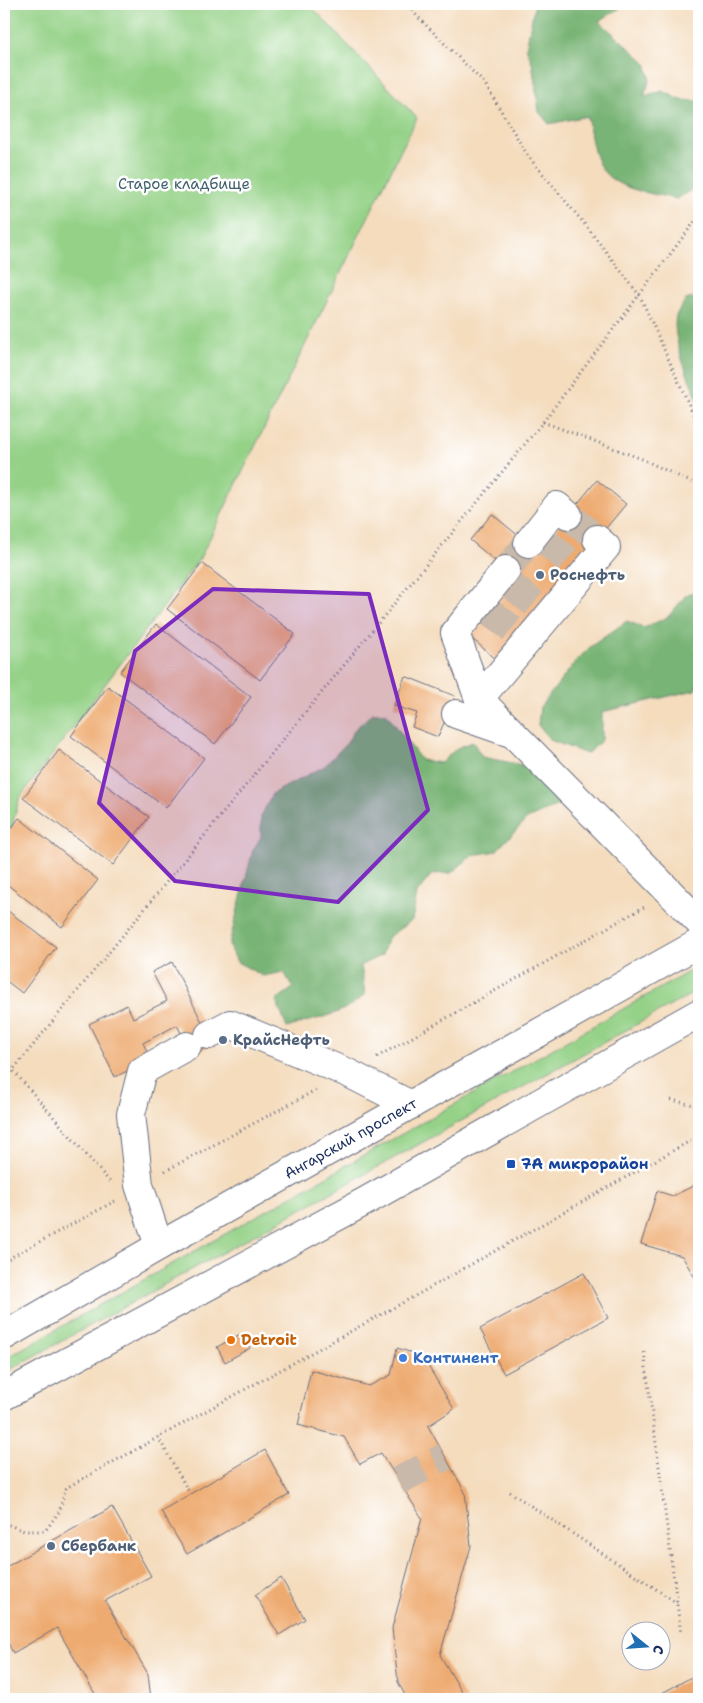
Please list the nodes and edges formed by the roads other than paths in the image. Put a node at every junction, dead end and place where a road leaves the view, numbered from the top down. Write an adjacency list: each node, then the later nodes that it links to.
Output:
1 (568, 515): 2 (street)
2 (536, 539)
3 (597, 539): 5 (street)
4 (506, 577): 5 (street)
5 (479, 699): 7 (street)
6 (456, 714): 7 (street)
7 (512, 733): 8 (street)
8 (699, 922)
9 (699, 943): 11 (street, Ангарский проспект)
10 (699, 1013): 14 (street)
11 (411, 1104): 12 (street, Ангарский проспект); 12 (street)
12 (160, 1246): 13 (street, Ангарский проспект)
13 (4, 1336)
14 (4, 1396)

